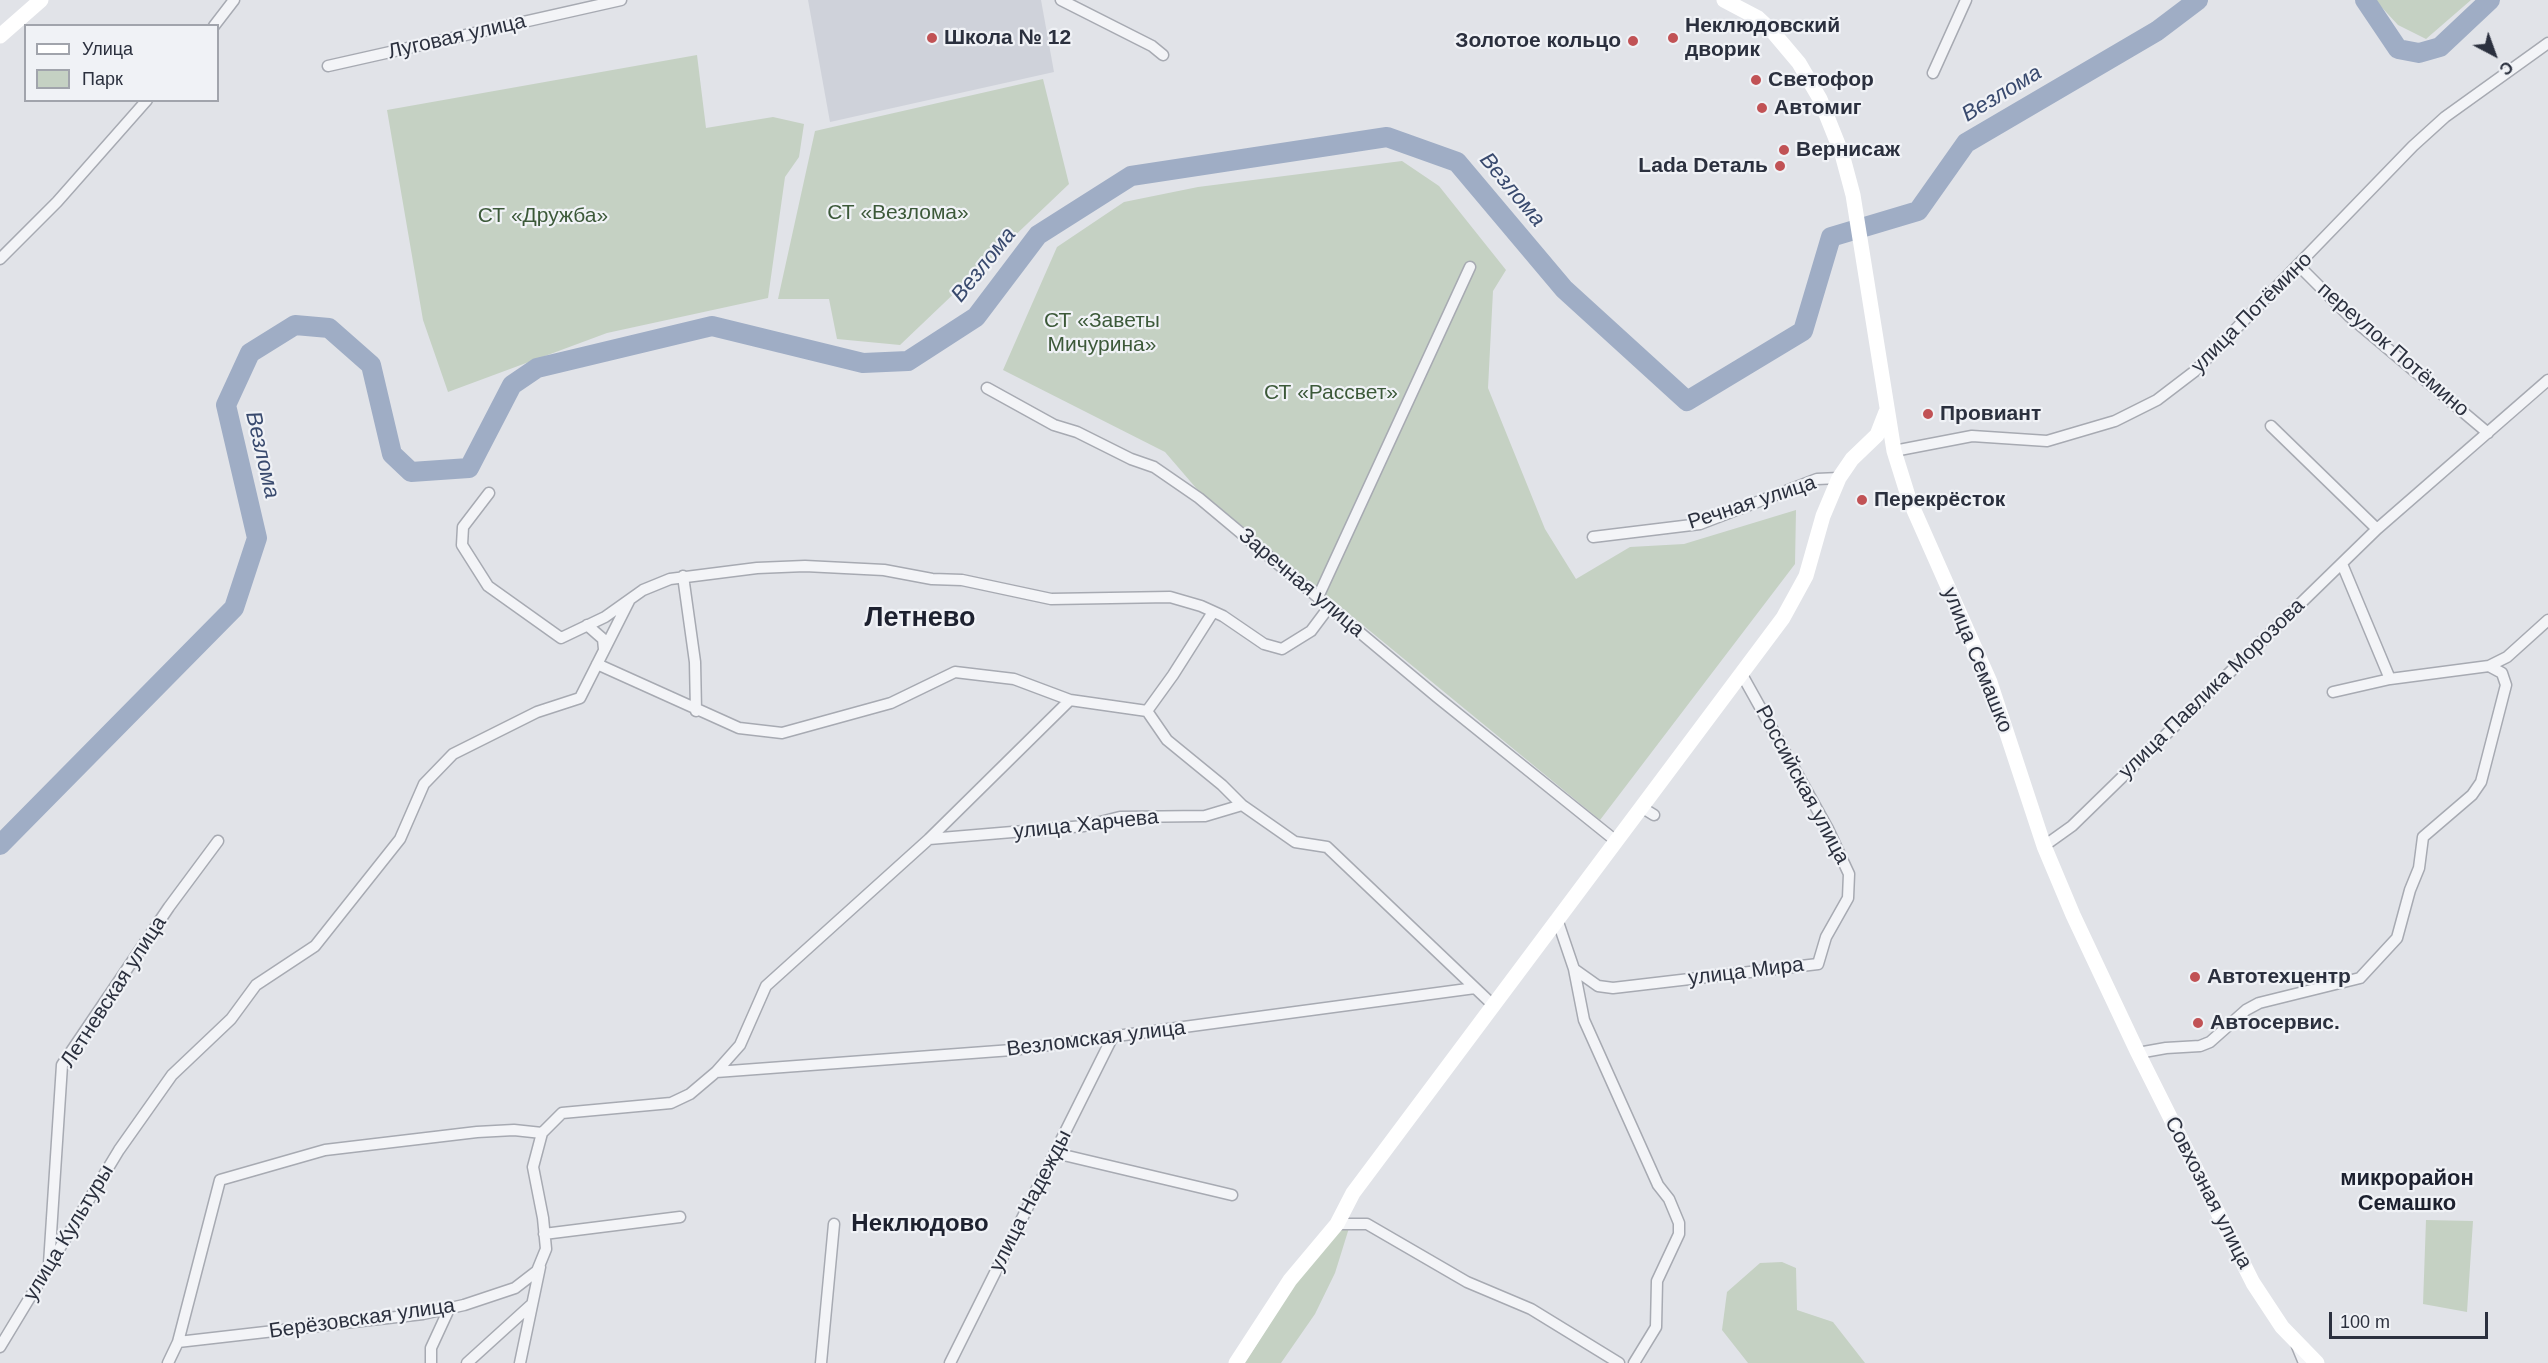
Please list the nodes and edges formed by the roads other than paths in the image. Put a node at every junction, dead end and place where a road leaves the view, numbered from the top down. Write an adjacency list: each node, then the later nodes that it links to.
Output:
1 (41, 0): 9 (main road)
2 (234, 0): 8 (street)
3 (621, 0): 7 (street, Луговая улица)
4 (1061, 0): 11 (street)
5 (1724, 0): 20 (main road, улица Семашко)
6 (1966, 0): 13 (street)
7 (578, 5): 12 (street, Луговая улица)
8 (216, 24)
9 (0, 36)
10 (2548, 43): 16 (street, улица Потёмино)
11 (1163, 55)
12 (328, 66)
13 (1934, 73)
14 (145, 102): 15 (street)
15 (0, 259)
16 (2300, 266): 22 (street, переулок Потёмино); 24 (street, улица Потёмино)
17 (1470, 267): 31 (street)
18 (2548, 380): 22 (street, улица Павлика Морозова)
19 (987, 388): 31 (street, Заречная улица)
20 (1886, 412): 23 (main road); 24 (main road, улица Семашко)
21 (2271, 426): 27 (street)
22 (2488, 433): 27 (street, улица Павлика Морозова)
23 (1869, 442): 24 (main road); 25 (main road)
24 (1894, 451): 52 (main road, улица Семашко)
25 (1839, 478): 28 (street, Речная улица); 41 (main road)
26 (489, 494): 36 (street)
27 (2377, 529): 29 (street, улица Павлика Морозова)
28 (1593, 537)
29 (2342, 564): 43 (street); 52 (street, улица Павлика Морозова)
30 (683, 576): 32 (street); 34 (street); 46 (street)
31 (1318, 597): 33 (street, Заречная улица)
32 (629, 601): 36 (street); 37 (street, улица Культуры)
33 (1329, 607): 34 (street); 51 (street, Заречная улица)
34 (1213, 612): 47 (street)
35 (2548, 621): 38 (street)
36 (587, 625): 37 (street)
37 (604, 649): 39 (street, улица Культуры)
38 (2507, 657): 40 (street); 42 (street)
39 (597, 664): 46 (street); 70 (street, улица Культуры)
40 (2489, 666): 42 (street); 43 (street)
41 (1741, 673): 51 (main road); 54 (street, Российская улица)
42 (2505, 677): 60 (street)
43 (2390, 679): 44 (street)
44 (2333, 692)
45 (1070, 700): 46 (street); 47 (street); 49 (street)
46 (696, 711)
47 (1147, 711): 48 (street)
48 (1242, 805): 49 (street, улица Харчева); 56 (street)
49 (930, 839): 61 (street)
50 (218, 841): 70 (street, Летневская улица)
51 (1616, 841): 53 (main road)
52 (2044, 846): 58 (main road, улица Семашко)
53 (1557, 919): 55 (street); 57 (main road)
54 (1818, 964): 55 (street, улица Мира)
55 (1574, 969): 85 (street)
56 (1475, 988): 57 (street); 59 (street, Везломская улица)
57 (1493, 1005): 67 (main road)
58 (2130, 1034): 60 (main road, Совхозная улица)
59 (1112, 1038): 61 (street, Везломская улица); 63 (street, улица Надежды)
60 (2138, 1053): 74 (main road, Совхозная улица)
61 (716, 1072): 62 (street)
62 (542, 1133): 68 (street); 73 (street)
63 (1055, 1153): 64 (street); 82 (street, улица Надежды)
64 (1232, 1195)
65 (680, 1217): 68 (street)
66 (834, 1224): 81 (street)
67 (1337, 1224): 76 (main road); 84 (street)
68 (544, 1234): 69 (street)
69 (541, 1261): 71 (street); 72 (street, Берёзовская улица)
70 (48, 1267): 75 (street, улица Культуры)
71 (532, 1304): 79 (street); 80 (street)
72 (449, 1309): 73 (street, Берёзовская улица); 78 (street)
73 (178, 1342): 77 (street)
74 (2297, 1346): 86 (street); 87 (main road, Совхозная улица)
75 (0, 1347)
76 (1243, 1356): 83 (main road)
77 (168, 1363)
78 (430, 1363)
79 (467, 1363)
80 (520, 1363)
81 (820, 1363)
82 (950, 1363)
83 (1236, 1363)
84 (1619, 1363)
85 (1634, 1363)
86 (2304, 1363)
87 (2317, 1363)

